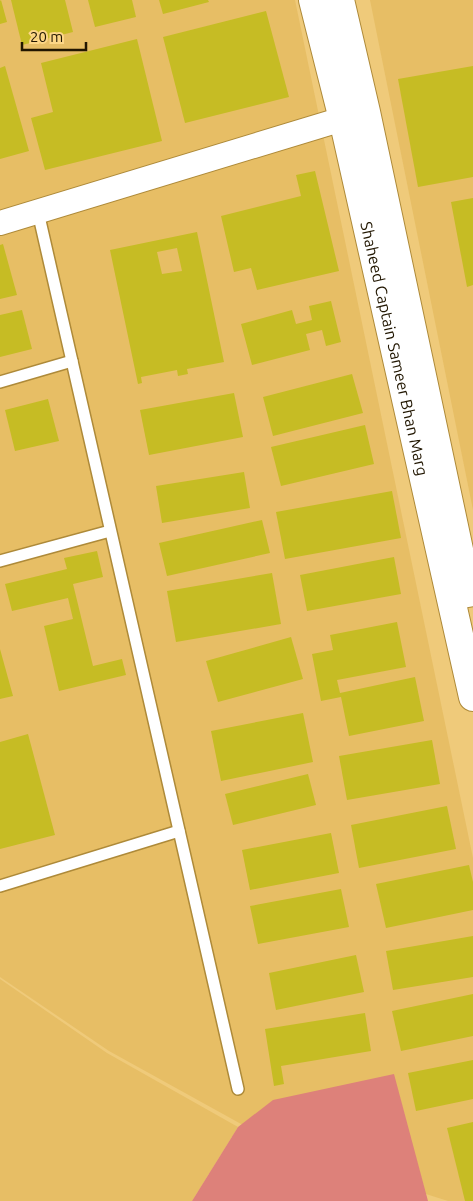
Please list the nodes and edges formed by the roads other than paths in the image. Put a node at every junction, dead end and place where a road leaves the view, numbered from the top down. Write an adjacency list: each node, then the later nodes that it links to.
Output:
1 (313, 0): 3 (street, Shaheed Captain Sameer Bhan Marg)
2 (340, 0): 3 (street, Shaheed Captain Sameer Bhan Marg)
3 (354, 116): 4 (street); 10 (street, Shaheed Captain Sameer Bhan Marg)
4 (38, 212): 5 (street); 6 (lane)
5 (0, 223)
6 (72, 362): 7 (lane); 8 (lane)
7 (0, 382)
8 (110, 532): 9 (lane); 12 (lane)
9 (0, 561)
10 (466, 600): 11 (street, Shaheed Captain Sameer Bhan Marg)
11 (473, 697)
12 (179, 831): 13 (lane); 14 (lane)
13 (0, 886)
14 (238, 1089)

